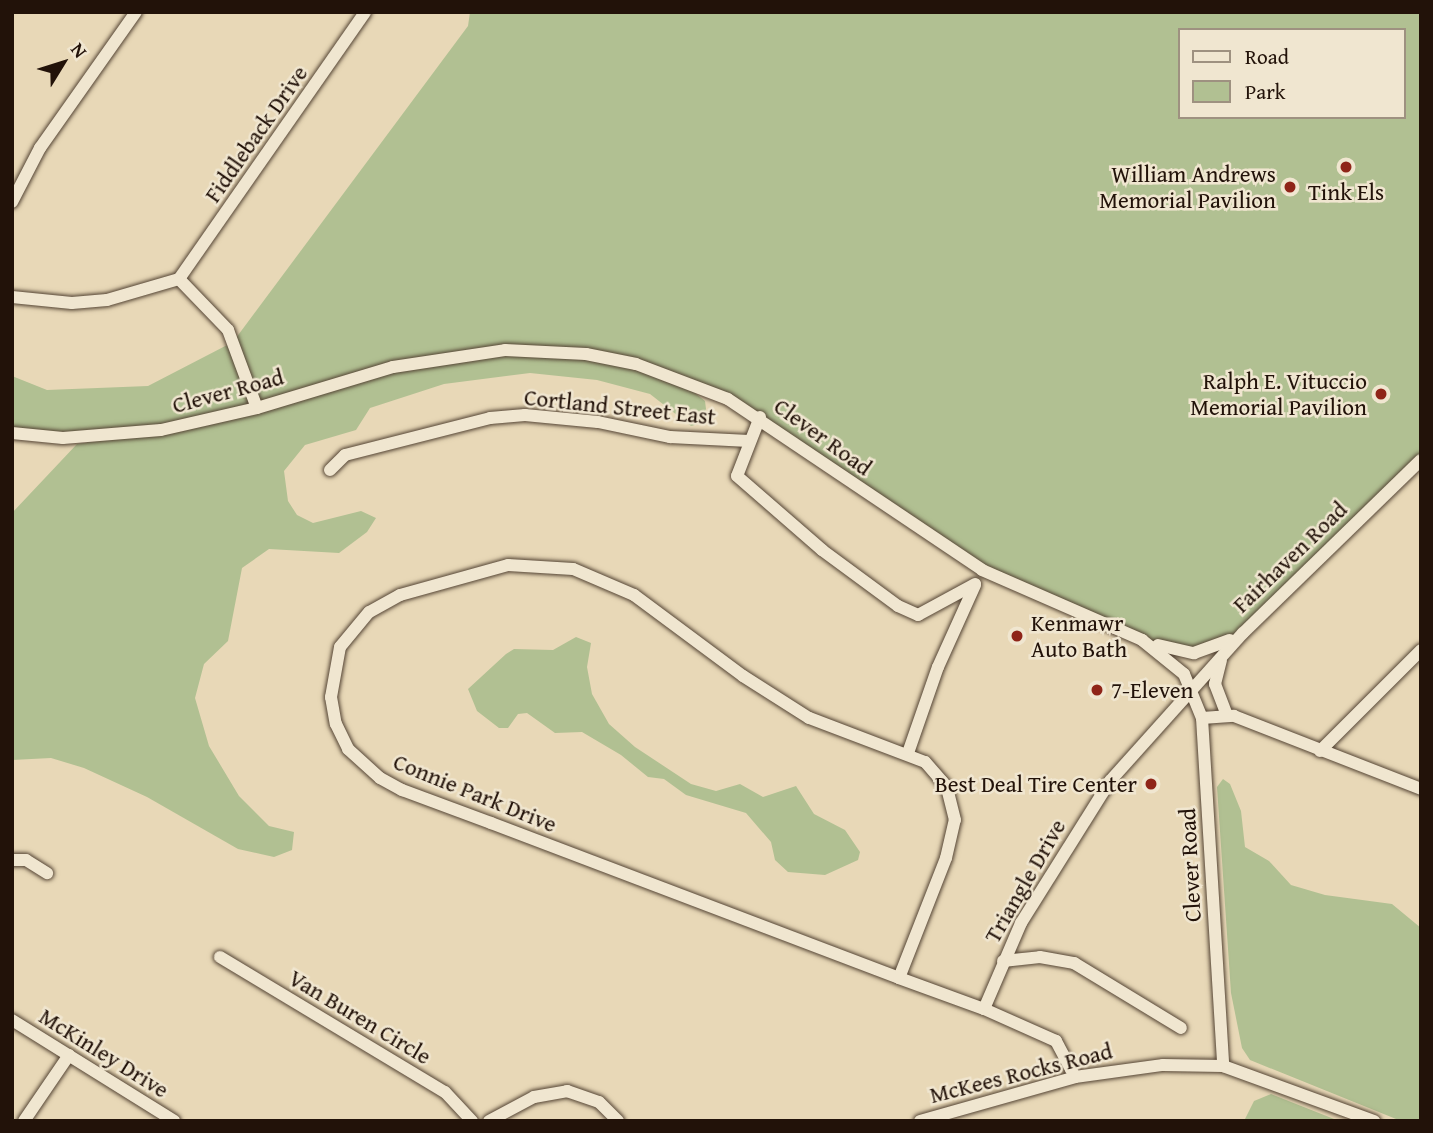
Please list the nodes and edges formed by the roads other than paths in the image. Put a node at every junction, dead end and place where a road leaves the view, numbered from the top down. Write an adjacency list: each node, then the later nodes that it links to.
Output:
1 (136, 12): 3 (street)
2 (365, 12): 4 (street, Fiddleback Drive)
3 (12, 202)
4 (179, 279): 5 (street); 6 (street)
5 (12, 297)
6 (257, 408): 7 (street, Clever Road); 8 (street, Clever Road)
7 (760, 417): 9 (street); 12 (street, Clever Road)
8 (12, 433)
9 (749, 441): 11 (street, Cortland Street East); 13 (street)
10 (1421, 460): 14 (street, Fairhaven Road)
11 (330, 470)
12 (982, 570): 13 (street); 15 (street, Clever Road)
13 (975, 584): 22 (street)
14 (1243, 632): 15 (street); 16 (street, Fairhaven Road)
15 (1142, 640): 18 (street, Clever Road)
16 (1228, 648): 18 (street, Fairhaven Road); 19 (street)
17 (1421, 650): 21 (street)
18 (1192, 688): 20 (street, Clever Road); 27 (street, Triangle Drive)
19 (1227, 715): 20 (street); 21 (street)
20 (1202, 718): 33 (street, Clever Road)
21 (1320, 751): 23 (street)
22 (908, 753): 28 (street, Connie Park Drive); 28 (street, Connie Park Drive)
23 (1421, 789)
24 (12, 860): 25 (street)
25 (47, 873)
26 (220, 957): 37 (street, Van Buren Circle)
27 (1003, 961): 29 (street, Triangle Drive); 31 (street)
28 (900, 978): 29 (street, Connie Park Drive)
29 (984, 1009): 34 (street)
30 (12, 1020): 32 (street, McKinley Drive)
31 (1181, 1028)
32 (69, 1055): 35 (street); 36 (street, McKinley Drive)
33 (1223, 1066): 34 (street, McKees Rocks Road); 41 (street, McKees Rocks Road)
34 (1075, 1077): 40 (street, McKees Rocks Road)
35 (23, 1121)
36 (174, 1121)
37 (472, 1121)
38 (489, 1121): 39 (street)
39 (618, 1121)
40 (920, 1121)
41 (1374, 1121)

